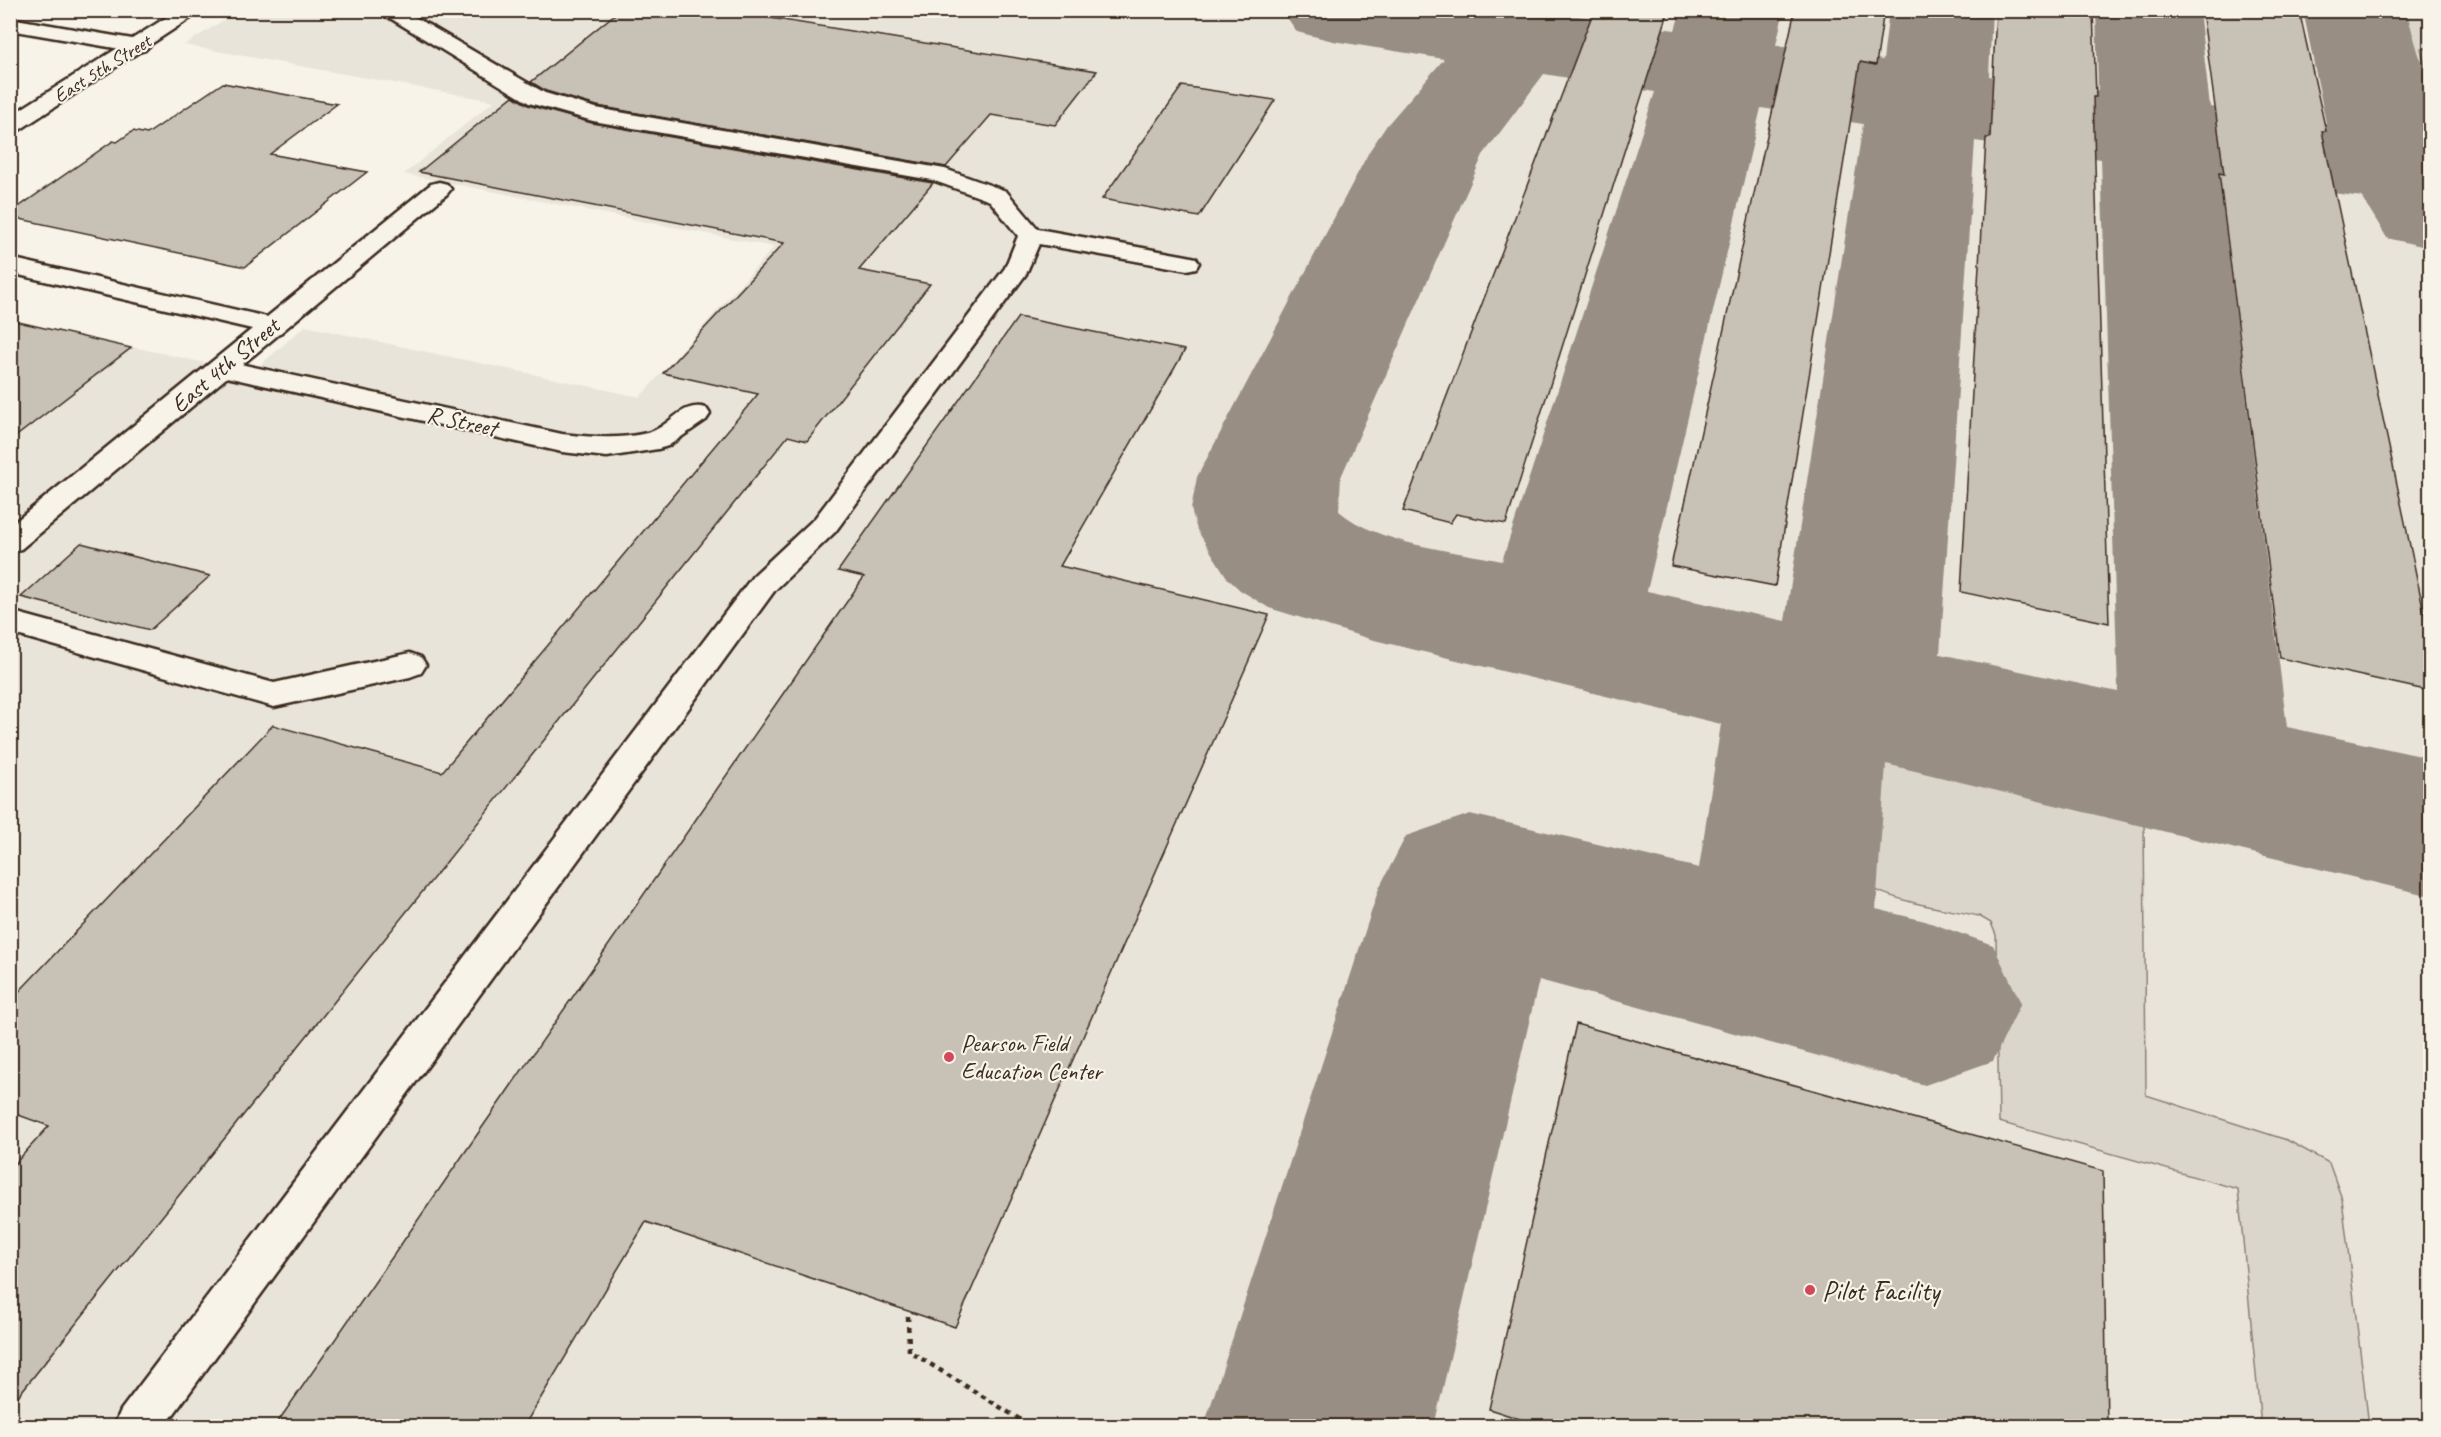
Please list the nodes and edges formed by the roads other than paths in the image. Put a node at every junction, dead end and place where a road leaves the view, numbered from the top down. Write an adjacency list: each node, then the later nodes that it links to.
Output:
1 (193, 10): 4 (street, East 5th Street)
2 (387, 10): 7 (street)
3 (10, 24): 4 (street)
4 (138, 46): 5 (street, East 5th Street)
5 (10, 126)
6 (439, 189): 10 (street, East 4th Street)
7 (1030, 236): 8 (street); 16 (street)
8 (1187, 262)
9 (10, 265): 10 (street)
10 (272, 326): 11 (street, East 4th Street)
11 (222, 368): 12 (street, R Street); 13 (street, East 4th Street)
12 (696, 414)
13 (10, 542)
14 (10, 622): 15 (street)
15 (410, 665)
16 (138, 1426)

